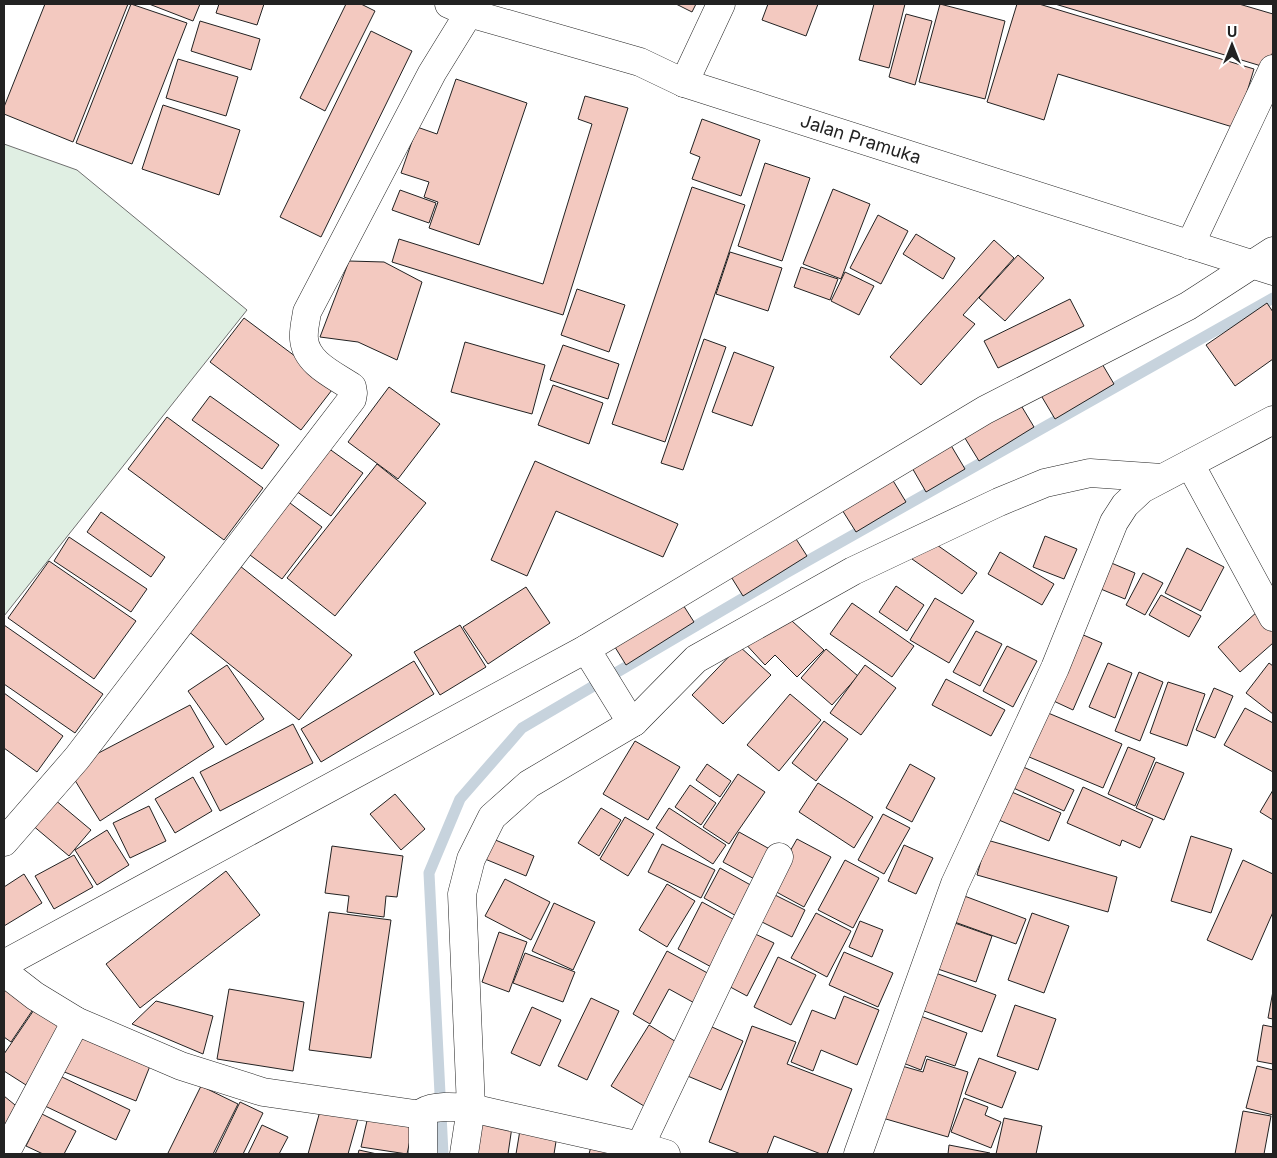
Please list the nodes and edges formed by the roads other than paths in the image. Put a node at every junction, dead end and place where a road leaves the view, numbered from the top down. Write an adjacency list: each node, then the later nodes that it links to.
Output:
1 (721, 4): 4 (street)
2 (455, 6): 4 (street, Jalan Pramuka); 14 (street)
3 (1273, 70): 5 (street)
4 (684, 83): 5 (street, Jalan Pramuka)
5 (1190, 245): 7 (street, Jalan Pramuka)
6 (1273, 251): 7 (street)
7 (1261, 268): 12 (street)
8 (1273, 420): 9 (street)
9 (1194, 462): 10 (street); 11 (street)
10 (1162, 478): 13 (street); 25 (street)
11 (1273, 617)
12 (590, 657): 13 (street); 16 (street)
13 (630, 718): 19 (street)
14 (4, 842)
15 (779, 858): 20 (street)
16 (4, 964)
17 (4, 972): 18 (street)
18 (76, 1020): 19 (street); 21 (street)
19 (446, 1110): 20 (street); 22 (street); 23 (street)
20 (640, 1146): 24 (street)
21 (11, 1152)
22 (423, 1154)
23 (464, 1154)
24 (666, 1154)
25 (858, 1154)

